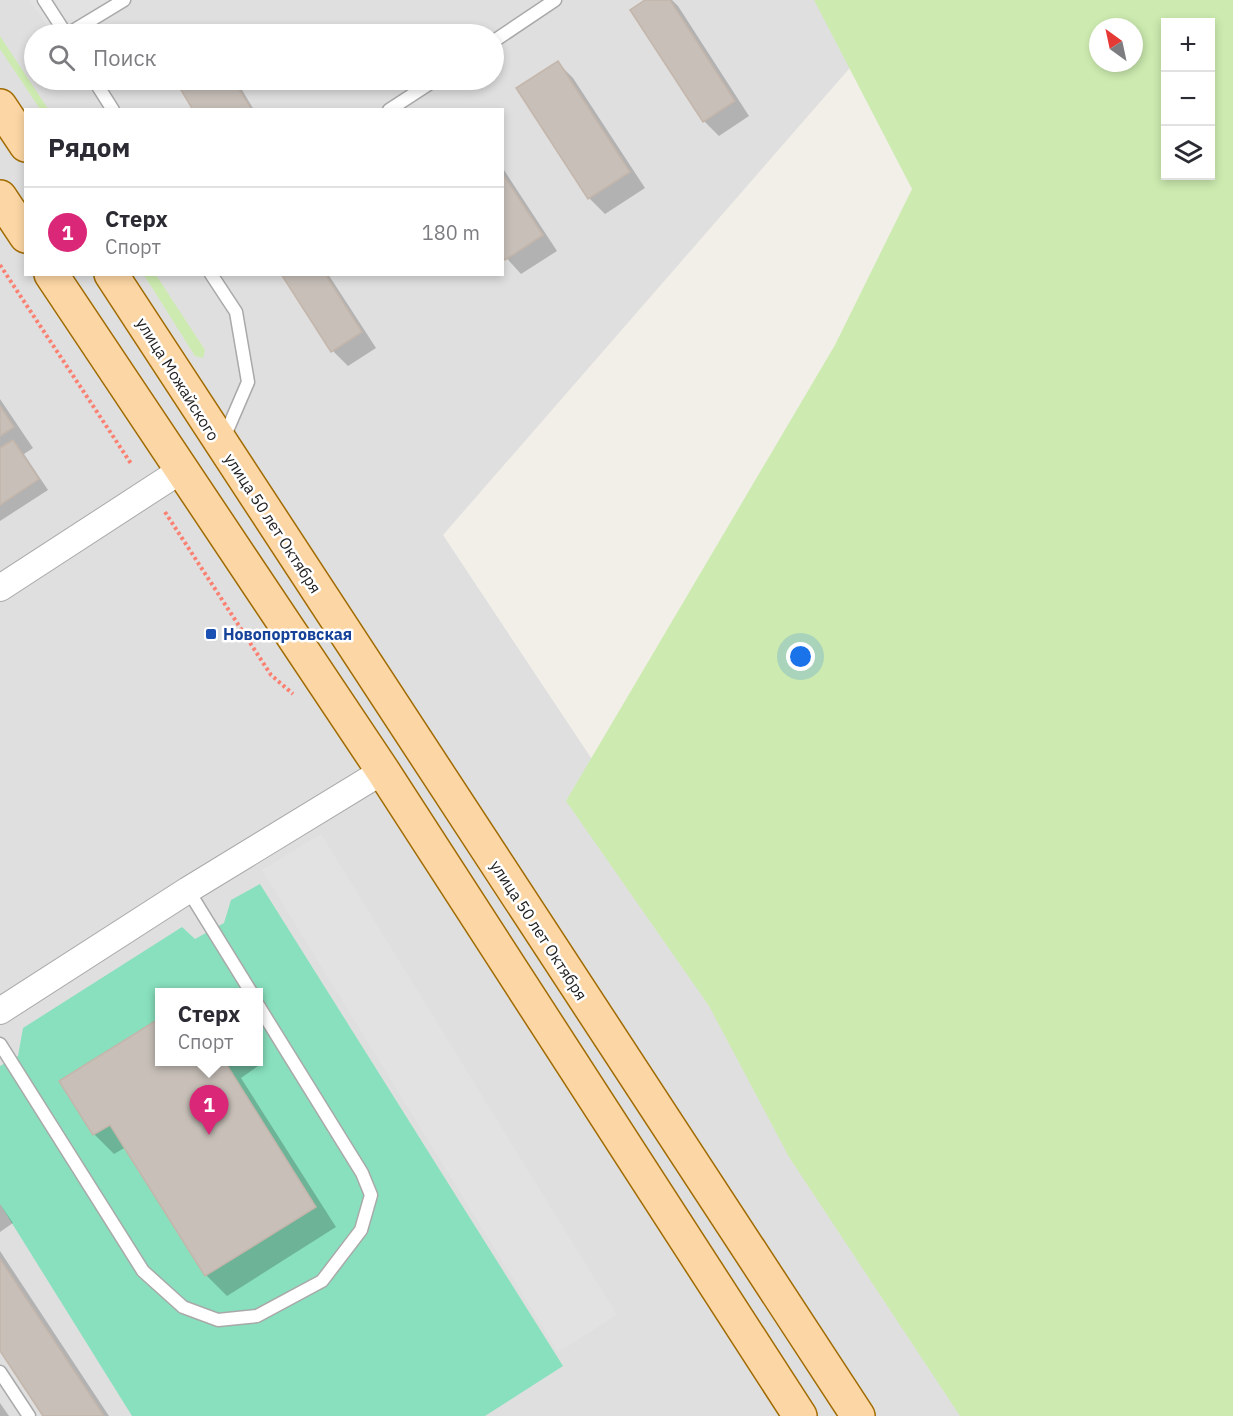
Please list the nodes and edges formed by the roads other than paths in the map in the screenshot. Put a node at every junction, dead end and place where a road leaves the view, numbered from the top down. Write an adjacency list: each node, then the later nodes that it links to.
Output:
1 (44, 0): 4 (lane)
2 (124, 0): 5 (lane)
3 (555, 0): 6 (lane)
4 (60, 24)
5 (84, 24)
6 (504, 34)
7 (100, 90): 10 (lane)
8 (420, 90): 11 (lane)
9 (0, 106): 12 (main road)
10 (112, 108)
11 (392, 108)
12 (24, 142)
13 (0, 196): 14 (main road)
14 (24, 233)
15 (52, 276): 19 (main road)
16 (112, 276): 18 (main road, улица Можайского)
17 (212, 276): 18 (lane)
18 (221, 443): 19 (main road, улица Можайского); 30 (main road, улица 50 лет Октября)
19 (180, 471): 20 (street, улица Можайского); 21 (main road)
20 (3, 581)
21 (382, 771): 22 (street); 29 (main road)
22 (188, 890): 23 (lane); 24 (street)
23 (248, 988)
24 (0, 1011)
25 (263, 1013): 26 (lane)
26 (0, 1044)
27 (0, 1372): 28 (lane)
28 (29, 1416)
29 (800, 1416)
30 (858, 1416)

